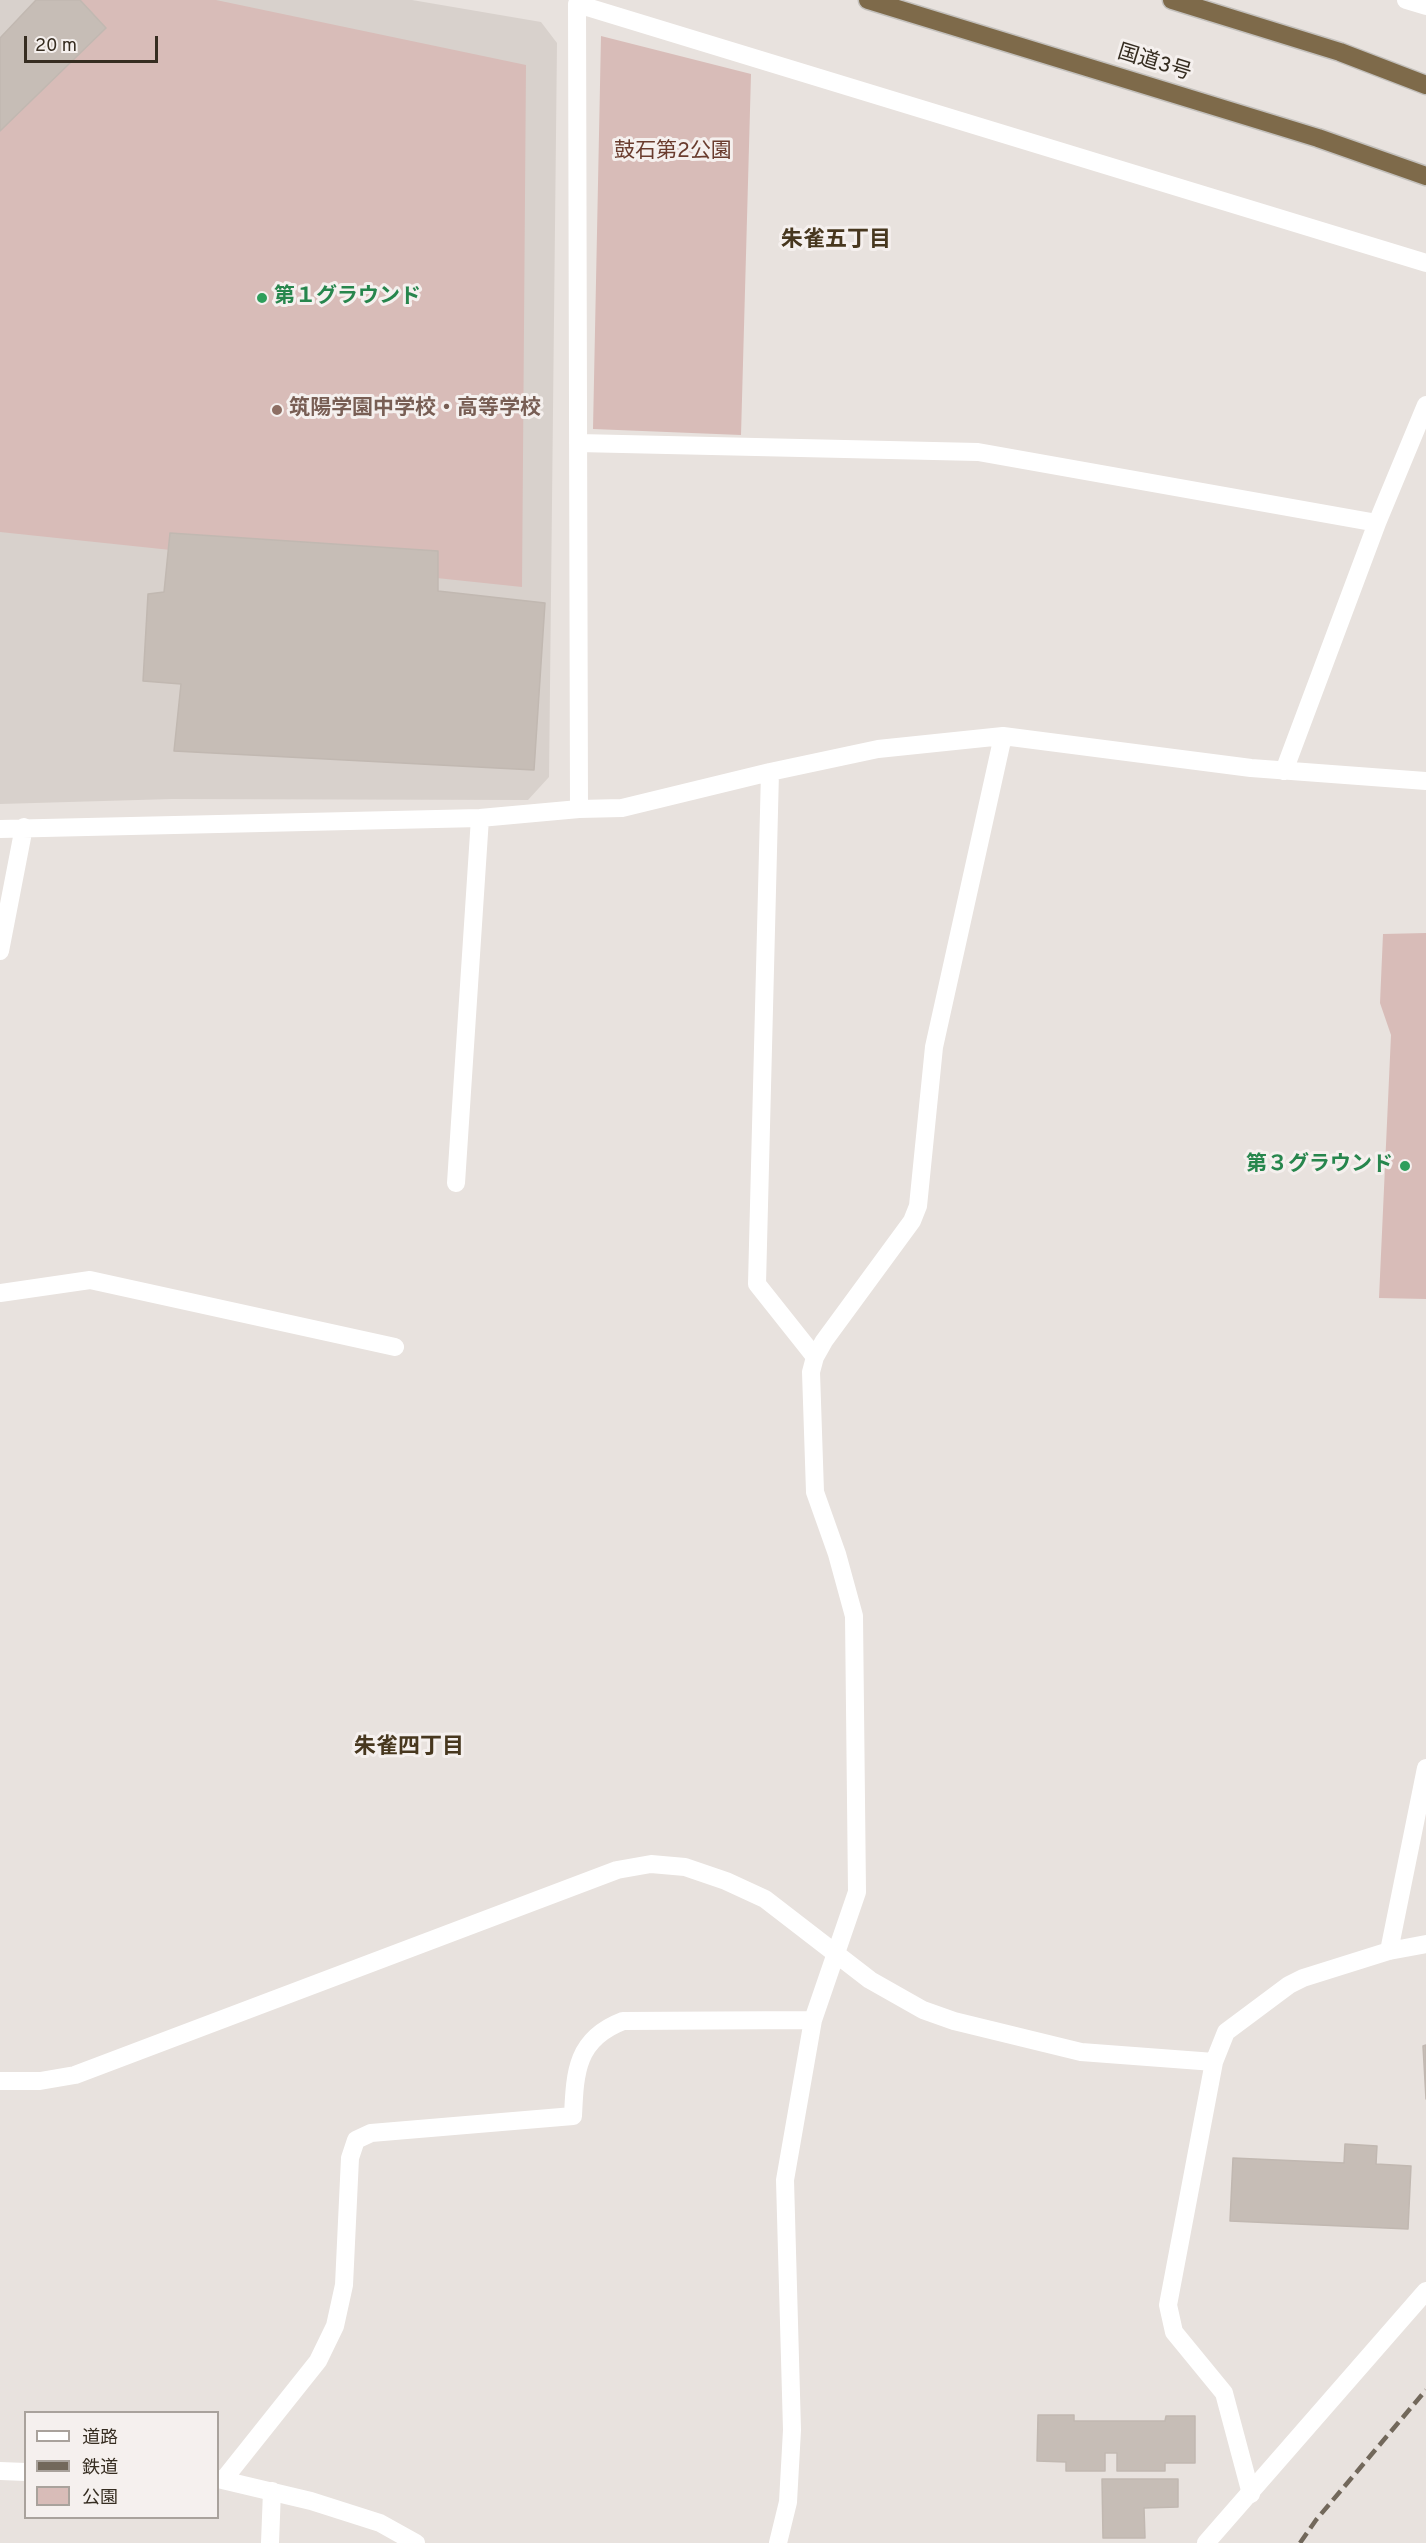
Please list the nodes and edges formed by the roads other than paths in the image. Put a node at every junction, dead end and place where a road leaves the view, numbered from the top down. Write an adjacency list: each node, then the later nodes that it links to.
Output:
1 (868, 0): 6 (highway, 国道3号)
2 (1172, 0): 5 (highway)
3 (1406, 0): 4 (street)
4 (1426, 6)
5 (1426, 85)
6 (1426, 176)
7 (1426, 263): 9 (street)
8 (1426, 405): 10 (street)
9 (578, 443): 10 (street); 15 (street)
10 (1377, 523): 12 (street)
11 (1003, 736): 12 (street); 13 (street); 23 (street)
12 (1284, 771): 14 (street)
13 (770, 772): 15 (street); 23 (street)
14 (1426, 781)
15 (579, 809): 16 (street)
16 (480, 818): 17 (street); 20 (street)
17 (24, 827): 18 (street); 19 (street)
18 (0, 829)
19 (0, 951)
20 (456, 1183)
21 (0, 1293): 22 (street)
22 (395, 1347)
23 (815, 1357): 27 (street)
24 (1426, 1768): 26 (street)
25 (1426, 1944): 26 (street)
26 (1389, 1951): 29 (street)
27 (834, 1954): 28 (street); 29 (street); 30 (street)
28 (813, 2020): 34 (street); 39 (street)
29 (1214, 2062): 36 (street)
30 (0, 2081)
31 (1426, 2291): 36 (street)
32 (0, 2471): 33 (street)
33 (24, 2472)
34 (221, 2479): 35 (street)
35 (272, 2491): 37 (street); 38 (street)
36 (1251, 2494): 40 (street)
37 (270, 2543)
38 (416, 2543)
39 (778, 2543)
40 (1206, 2543)

